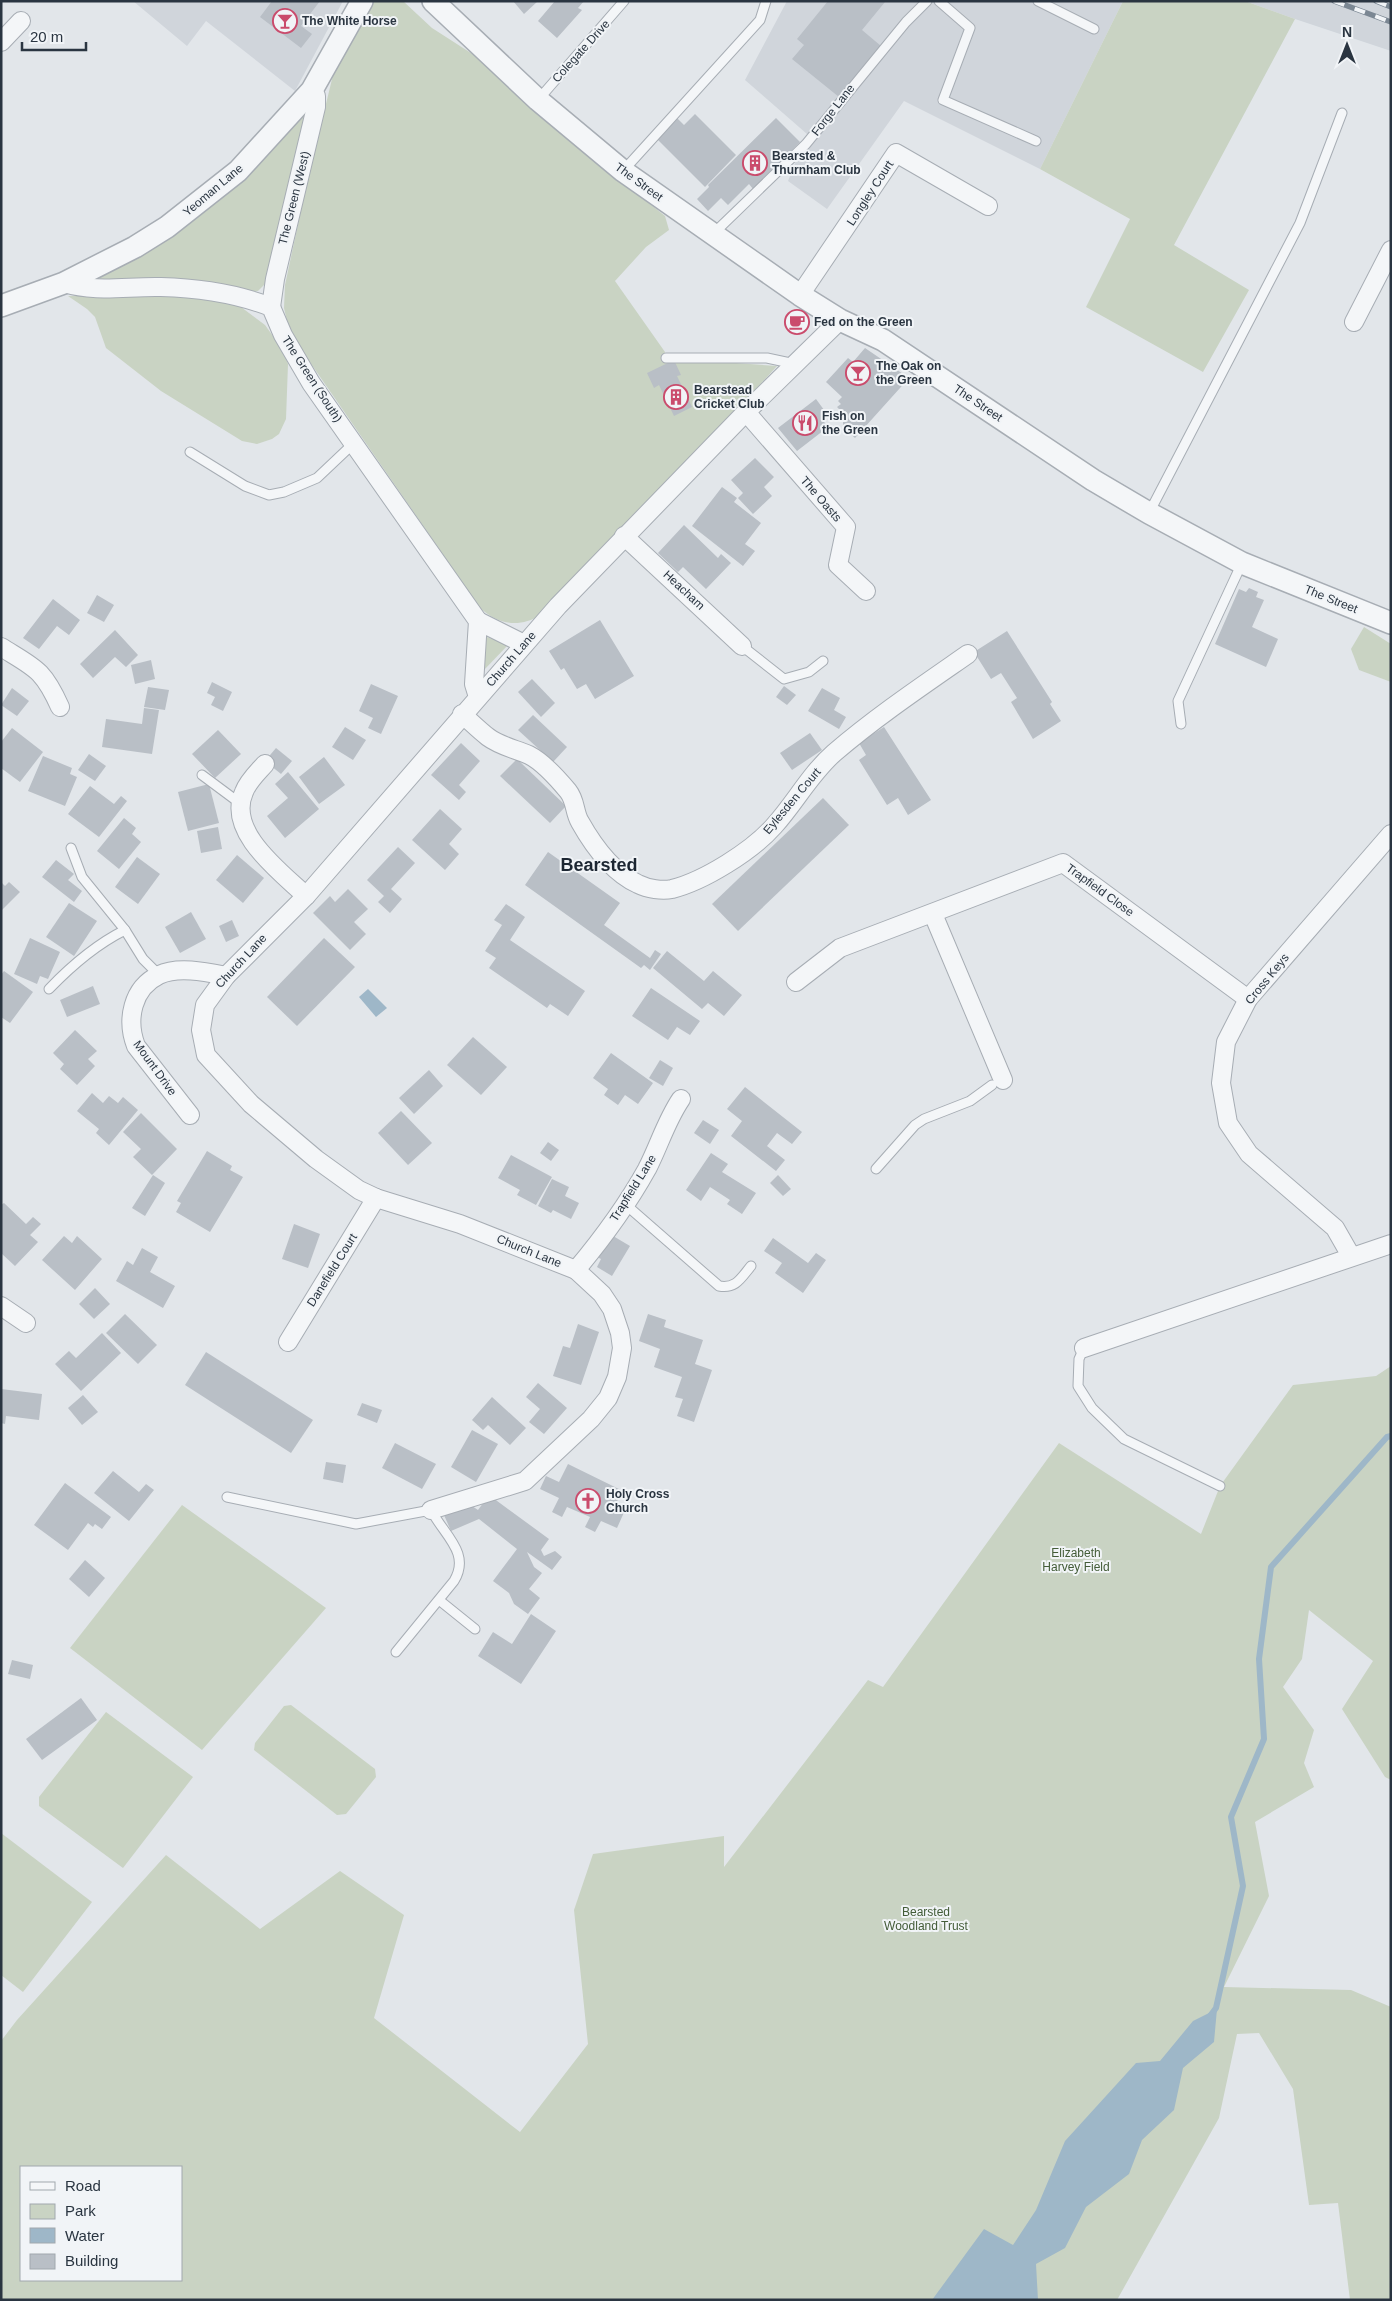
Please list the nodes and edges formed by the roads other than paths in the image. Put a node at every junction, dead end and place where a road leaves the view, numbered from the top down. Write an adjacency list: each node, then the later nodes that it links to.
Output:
1 (362, 1): 11 (street, Yeoman Lane)
2 (433, 1): 12 (street, The Street)
3 (624, 1): 12 (lane, Colegate Drive)
4 (766, 1): 15 (lane)
5 (927, 1): 17 (lane, Forge Lane)
6 (939, 1): 14 (lane)
7 (1038, 1): 9 (lane)
8 (21, 21): 10 (street)
9 (1094, 29)
10 (1, 42)
11 (312, 90): 19 (street, Yeoman Lane); 22 (street, The Green (West))
12 (538, 100): 15 (street, The Street)
13 (1342, 113): 30 (lane)
14 (1036, 141)
15 (623, 171): 17 (street, The Street)
16 (988, 206): 20 (street, Longley Court)
17 (713, 234): 20 (street, The Street)
18 (1391, 250): 24 (street)
19 (64, 283): 21 (street, Yeoman Lane); 22 (street)
20 (800, 295): 23 (street, The Street)
21 (1, 306)
22 (271, 306): 28 (street, The Green (South))
23 (840, 320): 26 (street, Church Lane); 30 (street, The Street)
24 (1354, 322)
25 (666, 358): 26 (lane)
26 (797, 364): 27 (street, Church Lane)
27 (746, 412): 31 (street, Church Lane); 33 (street, The Oasts)
28 (354, 443): 29 (lane); 34 (street, The Green (South))
29 (190, 452)
30 (1149, 513): 32 (street, The Street)
31 (624, 536): 36 (street, Church Lane); 37 (street, Heacham)
32 (1242, 562): 35 (street, The Street); 44 (lane)
33 (866, 591)
34 (478, 621): 36 (street, The Green (South)); 41 (street)
35 (1391, 623)
36 (524, 644): 41 (street, Church Lane)
37 (742, 646): 40 (lane)
38 (1, 647): 42 (street)
39 (968, 654): 43 (street, Eylesden Court)
40 (823, 661)
41 (478, 697): 43 (street, Church Lane)
42 (60, 707)
43 (462, 714): 50 (street, Church Lane)
44 (1180, 724)
45 (266, 764): 47 (street)
46 (202, 775): 47 (lane)
47 (241, 804): 50 (street)
48 (1391, 834): 57 (street, Cross Keys)
49 (71, 848): 52 (lane)
50 (306, 896): 54 (street, Church Lane)
51 (933, 914): 55 (street, Trapfield Close); 57 (street, Trapfield Close); 58 (street)
52 (125, 930): 53 (lane); 56 (lane)
53 (160, 975): 54 (street); 60 (street, Mount Drive)
54 (226, 976): 62 (street, Church Lane)
55 (796, 982)
56 (50, 989)
57 (1248, 999): 65 (street, Cross Keys)
58 (1003, 1080): 61 (lane)
59 (681, 1100): 63 (street, Trapfield Lane)
60 (190, 1115)
61 (876, 1169)
62 (376, 1198): 67 (street, Church Lane); 70 (street, Danefield Court)
63 (625, 1203): 66 (lane); 67 (street, Trapfield Lane)
64 (1391, 1244): 65 (street)
65 (1351, 1256): 71 (street)
66 (751, 1266)
67 (576, 1270): 74 (street, Church Lane)
68 (1, 1306): 69 (street)
69 (26, 1323)
70 (288, 1342)
71 (1084, 1348): 72 (lane)
72 (1220, 1486)
73 (227, 1497): 74 (lane)
74 (431, 1510): 75 (lane)
75 (439, 1600): 76 (lane); 77 (lane)
76 (475, 1629)
77 (396, 1652)

